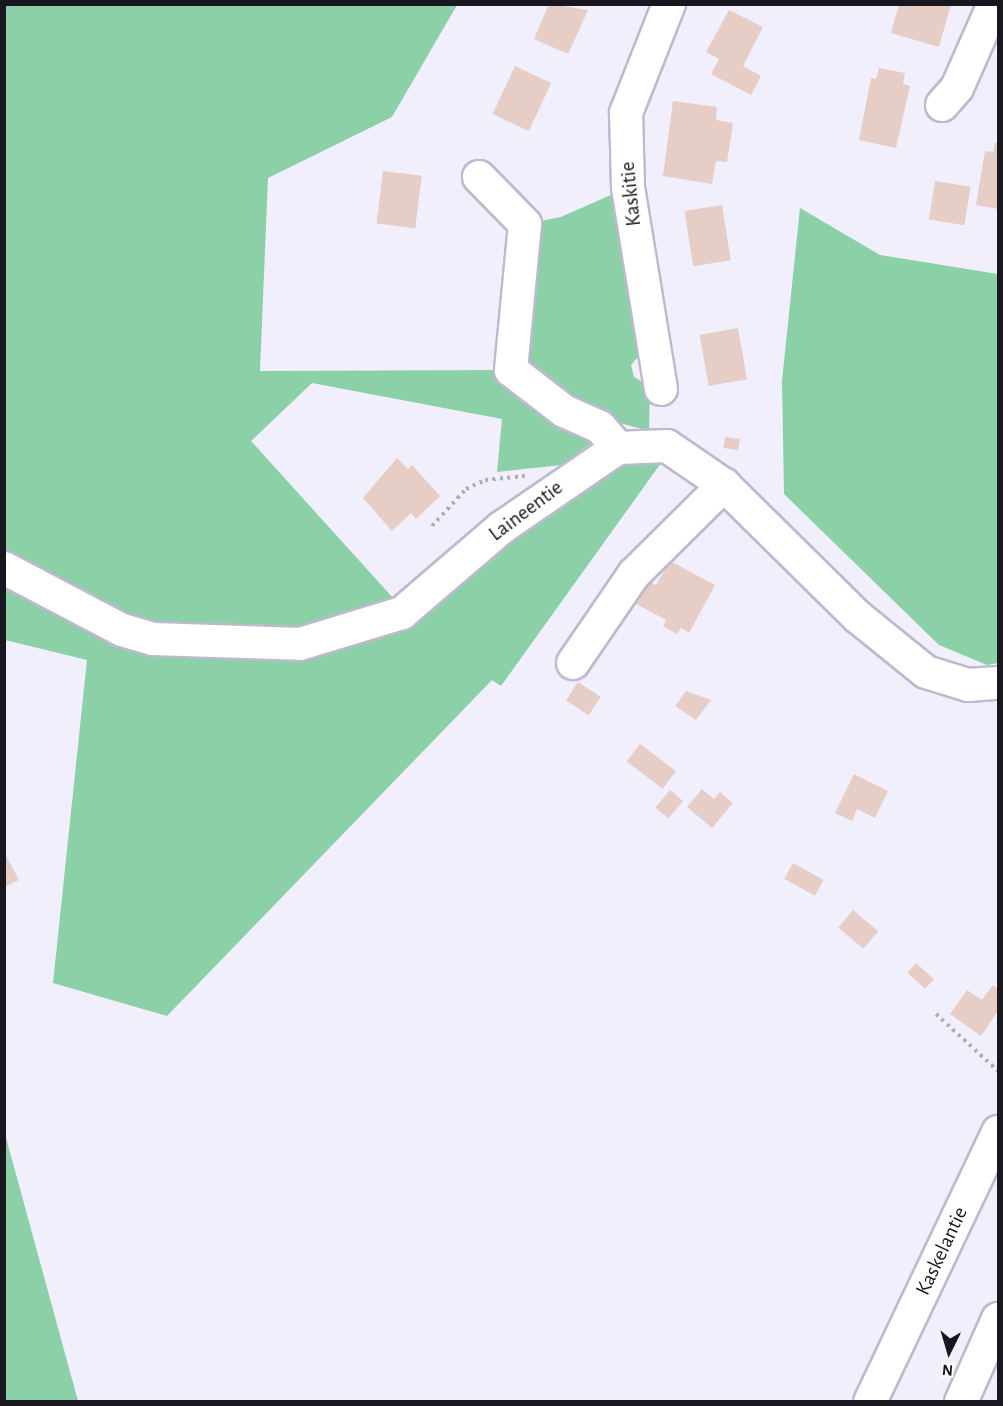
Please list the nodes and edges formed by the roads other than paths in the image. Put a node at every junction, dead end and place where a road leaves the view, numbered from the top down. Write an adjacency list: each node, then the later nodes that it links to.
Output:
1 (669, 4): 5 (street, Kaskitie)
2 (994, 4): 3 (street)
3 (942, 105)
4 (479, 177): 6 (street)
5 (661, 389)
6 (618, 447): 7 (street); 8 (street, Laineentie)
7 (724, 485): 9 (street); 10 (street)
8 (4, 568)
9 (573, 663)
10 (999, 682)
11 (999, 1132): 13 (street, Kaskelantie)
12 (999, 1318): 14 (street)
13 (870, 1401)
14 (961, 1401)

